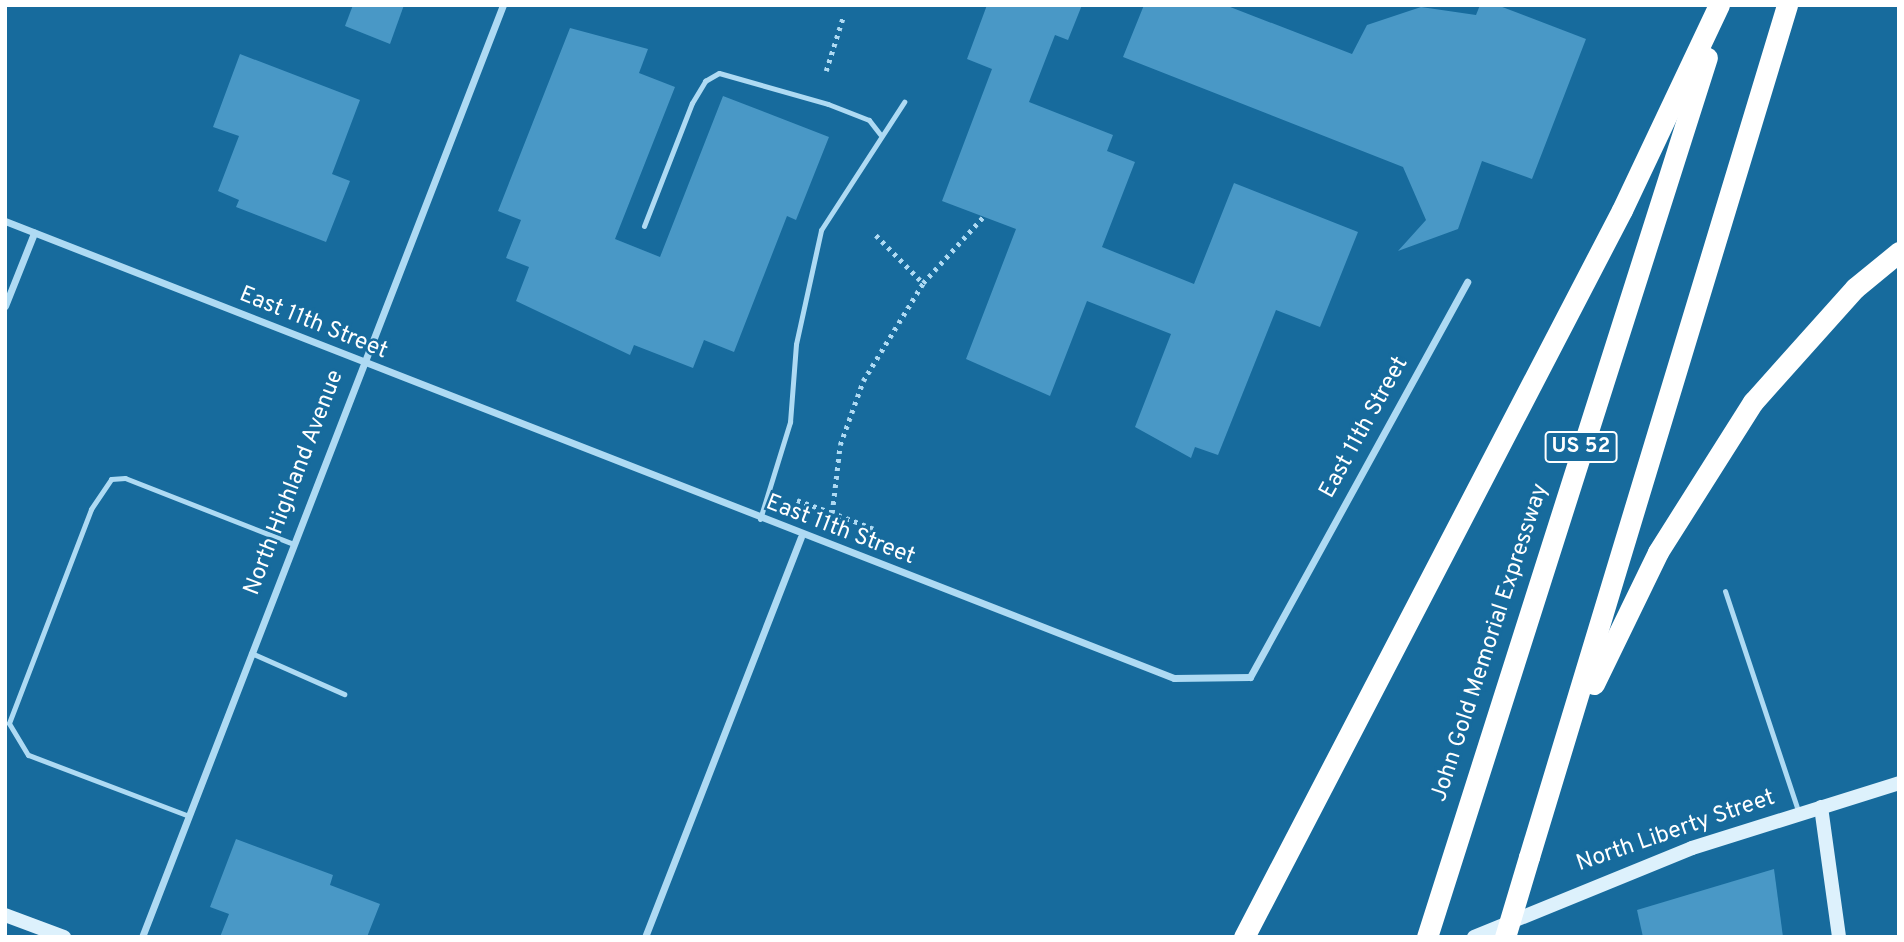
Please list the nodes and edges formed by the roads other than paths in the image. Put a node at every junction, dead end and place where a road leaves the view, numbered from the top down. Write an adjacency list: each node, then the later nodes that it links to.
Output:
1 (503, 5): 12 (street, North Highland Avenue)
2 (1721, 5): 28 (highway); 29 (highway, John Gold Memorial Expressway / US 52)
3 (1787, 5): 19 (highway, US 52)
4 (904, 103): 5 (lane)
5 (880, 134): 7 (lane); 13 (lane)
6 (5, 221): 8 (street, East 11th Street)
7 (644, 226)
8 (34, 233): 11 (street); 12 (street, East 11th Street)
9 (1899, 252): 19 (highway)
10 (1467, 282): 14 (street, East 11th Street)
11 (5, 306)
12 (361, 365): 13 (street, East 11th Street); 15 (street, North Highland Avenue)
13 (760, 519): 14 (street, East 11th Street)
14 (800, 537): 27 (street)
15 (293, 544): 17 (street, North Highland Avenue); 23 (lane)
16 (1725, 592): 22 (lane)
17 (251, 653): 18 (lane); 23 (street, North Highland Avenue)
18 (344, 694)
19 (1564, 746): 31 (highway, US 52, bridge)
20 (1899, 783): 21 (main road, North Liberty Street)
21 (1821, 807): 22 (main road, North Liberty Street); 32 (main road)
22 (1799, 814): 30 (main road, North Liberty Street)
23 (189, 816): 26 (street, North Highland Avenue)
24 (5, 915): 25 (main road)
25 (64, 937)
26 (142, 937)
27 (645, 937)
28 (1244, 937)
29 (1427, 937)
30 (1474, 937)
31 (1504, 937)
32 (1839, 937)

